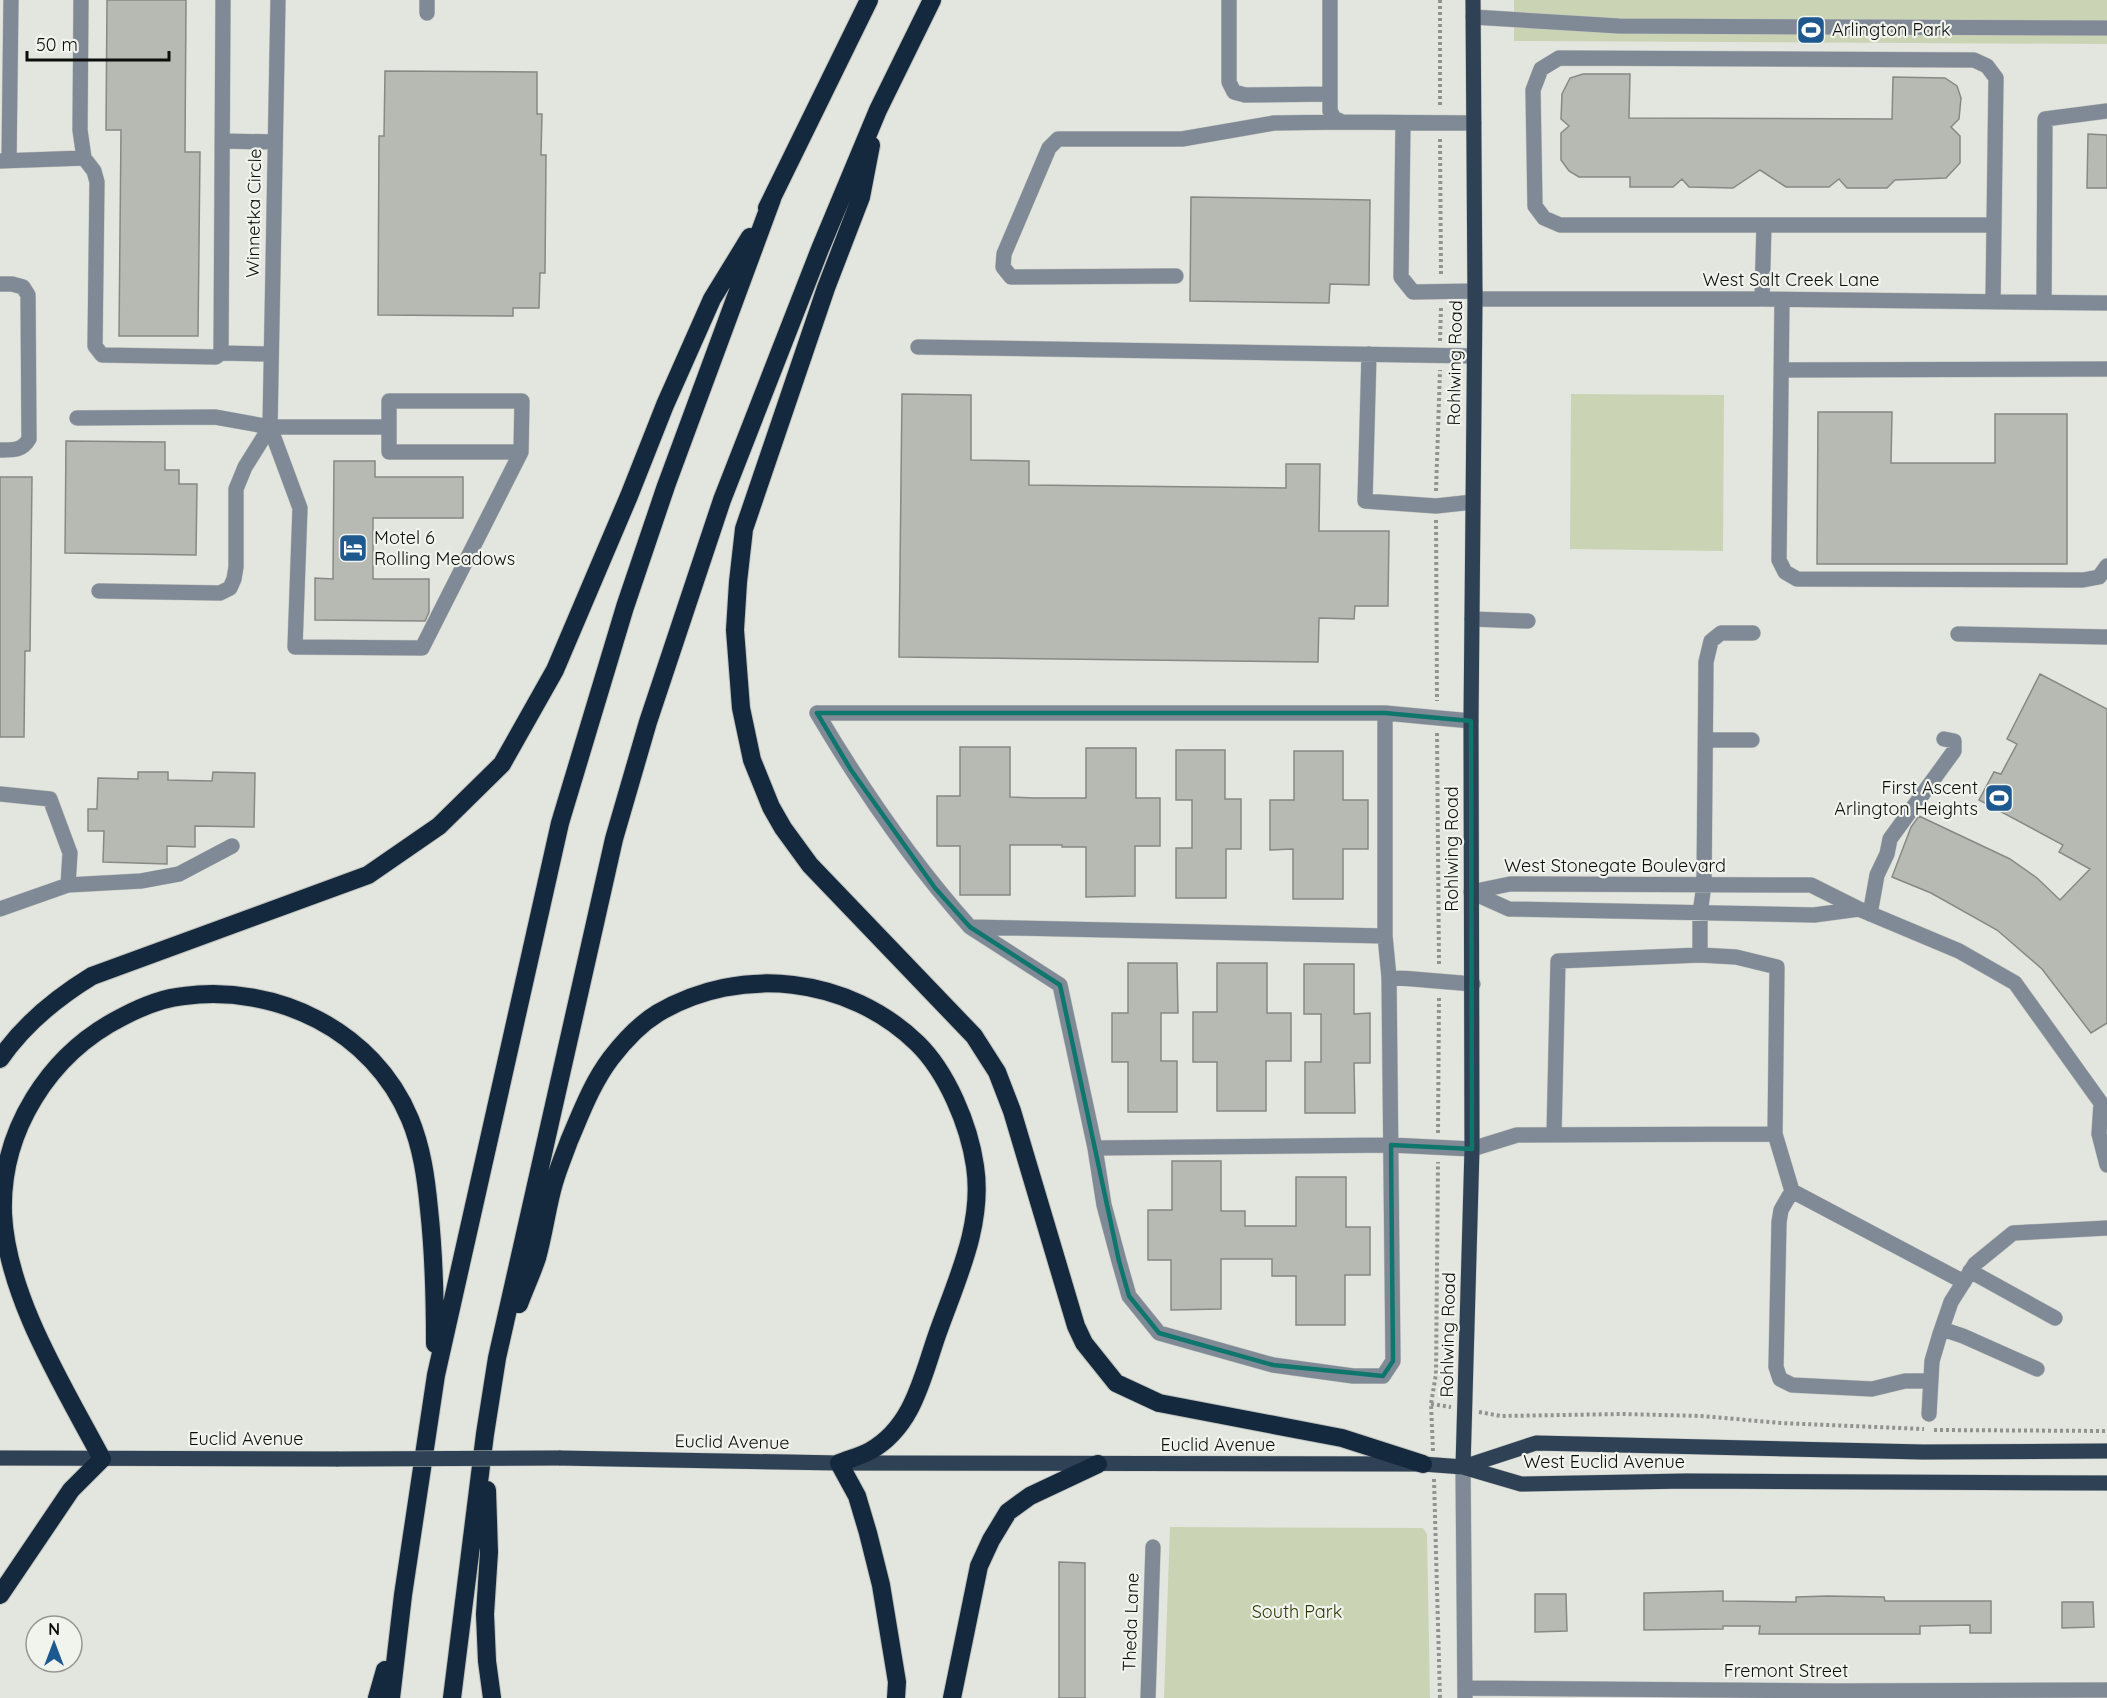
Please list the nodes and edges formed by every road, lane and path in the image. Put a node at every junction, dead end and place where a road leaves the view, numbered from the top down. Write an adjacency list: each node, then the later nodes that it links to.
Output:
1 (11, 0): 21 (street)
2 (81, 0): 20 (street)
3 (223, 0): 18 (street)
4 (278, 0): 19 (street, Winnetka Circle)
5 (869, 0): 22 (highway)
6 (932, 0): 13 (highway)
7 (1229, 0): 12 (street)
8 (1330, 0): 12 (street)
9 (1473, 0): 10 (main road, Rohlwing Road)
10 (1473, 17): 11 (street); 17 (main road, Rohlwing Road)
11 (2107, 28)
12 (1330, 94): 15 (street)
13 (878, 110): 84 (highway); 97 (highway)
14 (2107, 111): 31 (street)
15 (1342, 122): 16 (street); 25 (street)
16 (1403, 123): 17 (street); 27 (street, West Salt Creek Lane)
17 (1474, 123): 27 (main road, Rohlwing Road)
18 (222, 141): 19 (street); 34 (street)
19 (275, 142): 35 (street, Winnetka Circle)
20 (84, 158): 21 (street); 34 (street)
21 (4, 161)
22 (772, 199): 71 (highway); 86 (highway)
23 (1764, 225): 24 (street); 24 (street); 28 (street)
24 (1994, 225): 30 (street)
25 (1176, 276)
26 (0, 284): 43 (street)
27 (1475, 295): 28 (street, West Salt Creek Lane); 37 (main road, Rohlwing Road)
28 (1762, 299): 29 (street, West Salt Creek Lane)
29 (1782, 300): 30 (street, West Salt Creek Lane); 39 (street)
30 (1993, 301): 31 (street, West Salt Creek Lane)
31 (2044, 301): 32 (street, West Salt Creek Lane)
32 (2107, 303)
33 (918, 347): 36 (street)
34 (221, 352): 35 (street)
35 (271, 354): 41 (street, Winnetka Circle)
36 (1369, 354): 37 (street); 45 (street)
37 (1474, 356): 45 (main road, Rohlwing Road)
38 (2107, 369): 39 (street)
39 (1781, 370): 46 (street)
40 (77, 418): 41 (street)
41 (270, 427): 42 (street); 44 (street); 47 (street)
42 (389, 427): 44 (street); 44 (street)
43 (0, 450)
44 (521, 452)
45 (1473, 502): 48 (main road, Rohlwing Road)
46 (2107, 566)
47 (99, 591)
48 (1472, 619): 49 (street); 54 (main road, Rohlwing Road)
49 (1528, 621)
50 (1753, 633): 56 (street)
51 (1958, 634): 52 (street)
52 (2107, 636)
53 (1385, 713): 54 (street); 66 (street); 67 (street)
54 (1471, 721): 62 (main road, Rohlwing Road)
55 (1944, 739): 64 (street)
56 (1706, 740): 57 (street); 61 (street)
57 (1752, 740)
58 (0, 794): 60 (street)
59 (232, 846): 60 (street)
60 (68, 885): 63 (street)
61 (1704, 885): 62 (street, West Stonegate Boulevard); 64 (street, West Stonegate Boulevard); 65 (street)
62 (1471, 892): 65 (street); 70 (main road, Rohlwing Road)
63 (0, 909)
64 (1864, 911): 65 (street); 72 (street, West Stonegate Boulevard)
65 (1700, 913): 68 (street)
66 (970, 927): 67 (street); 76 (street)
67 (1385, 936): 69 (street)
68 (1700, 955): 73 (street); 74 (street)
69 (1389, 978): 70 (street); 75 (street)
70 (1473, 984): 77 (main road, Rohlwing Road)
71 (0, 1059)
72 (2105, 1103): 78 (street, West Stonegate Boulevard)
73 (1554, 1134): 74 (street); 77 (street)
74 (1775, 1134): 79 (street)
75 (1390, 1145): 76 (street); 76 (street); 77 (street)
76 (1095, 1148)
77 (1472, 1149): 98 (main road, Rohlwing Road)
78 (2107, 1165)
79 (1792, 1191): 81 (street); 87 (street)
80 (2107, 1228): 81 (street)
81 (1967, 1276): 82 (street); 83 (street)
82 (2055, 1318)
83 (1942, 1329): 85 (street); 87 (street)
84 (497, 1358): 91 (highway); 95 (highway)
85 (2037, 1369)
86 (436, 1375): 94 (highway); 103 (highway)
87 (1931, 1381): 88 (street)
88 (1929, 1414)
89 (1501, 1416): 90 (path)
90 (2107, 1431)
91 (485, 1434): 109 (highway); 110 (highway)
92 (2107, 1450): 98 (main road, West Euclid Avenue)
93 (0, 1458): 94 (main road, Euclid Avenue)
94 (102, 1459): 95 (main road, Euclid Avenue, bridge); 102 (highway)
95 (839, 1463): 96 (main road, Euclid Avenue); 111 (highway)
96 (1098, 1464): 97 (main road, Euclid Avenue); 112 (highway)
97 (1423, 1464): 98 (main road, Euclid Avenue)
98 (1463, 1467): 99 (main road, West Euclid Avenue); 105 (street, Rohlwing Road)
99 (2107, 1483)
100 (1437, 1538): 114 (path)
101 (1153, 1547): 113 (street, Theda Lane)
102 (0, 1595)
103 (403, 1595): 107 (highway); 108 (highway)
104 (2107, 1690): 106 (street, Fremont Street)
105 (1465, 1693): 106 (street, Fremont Street)
106 (1834, 1695)
107 (378, 1698)
108 (391, 1698)
109 (452, 1698)
110 (492, 1698)
111 (896, 1698)
112 (952, 1698)
113 (1148, 1698)
114 (1440, 1698)

